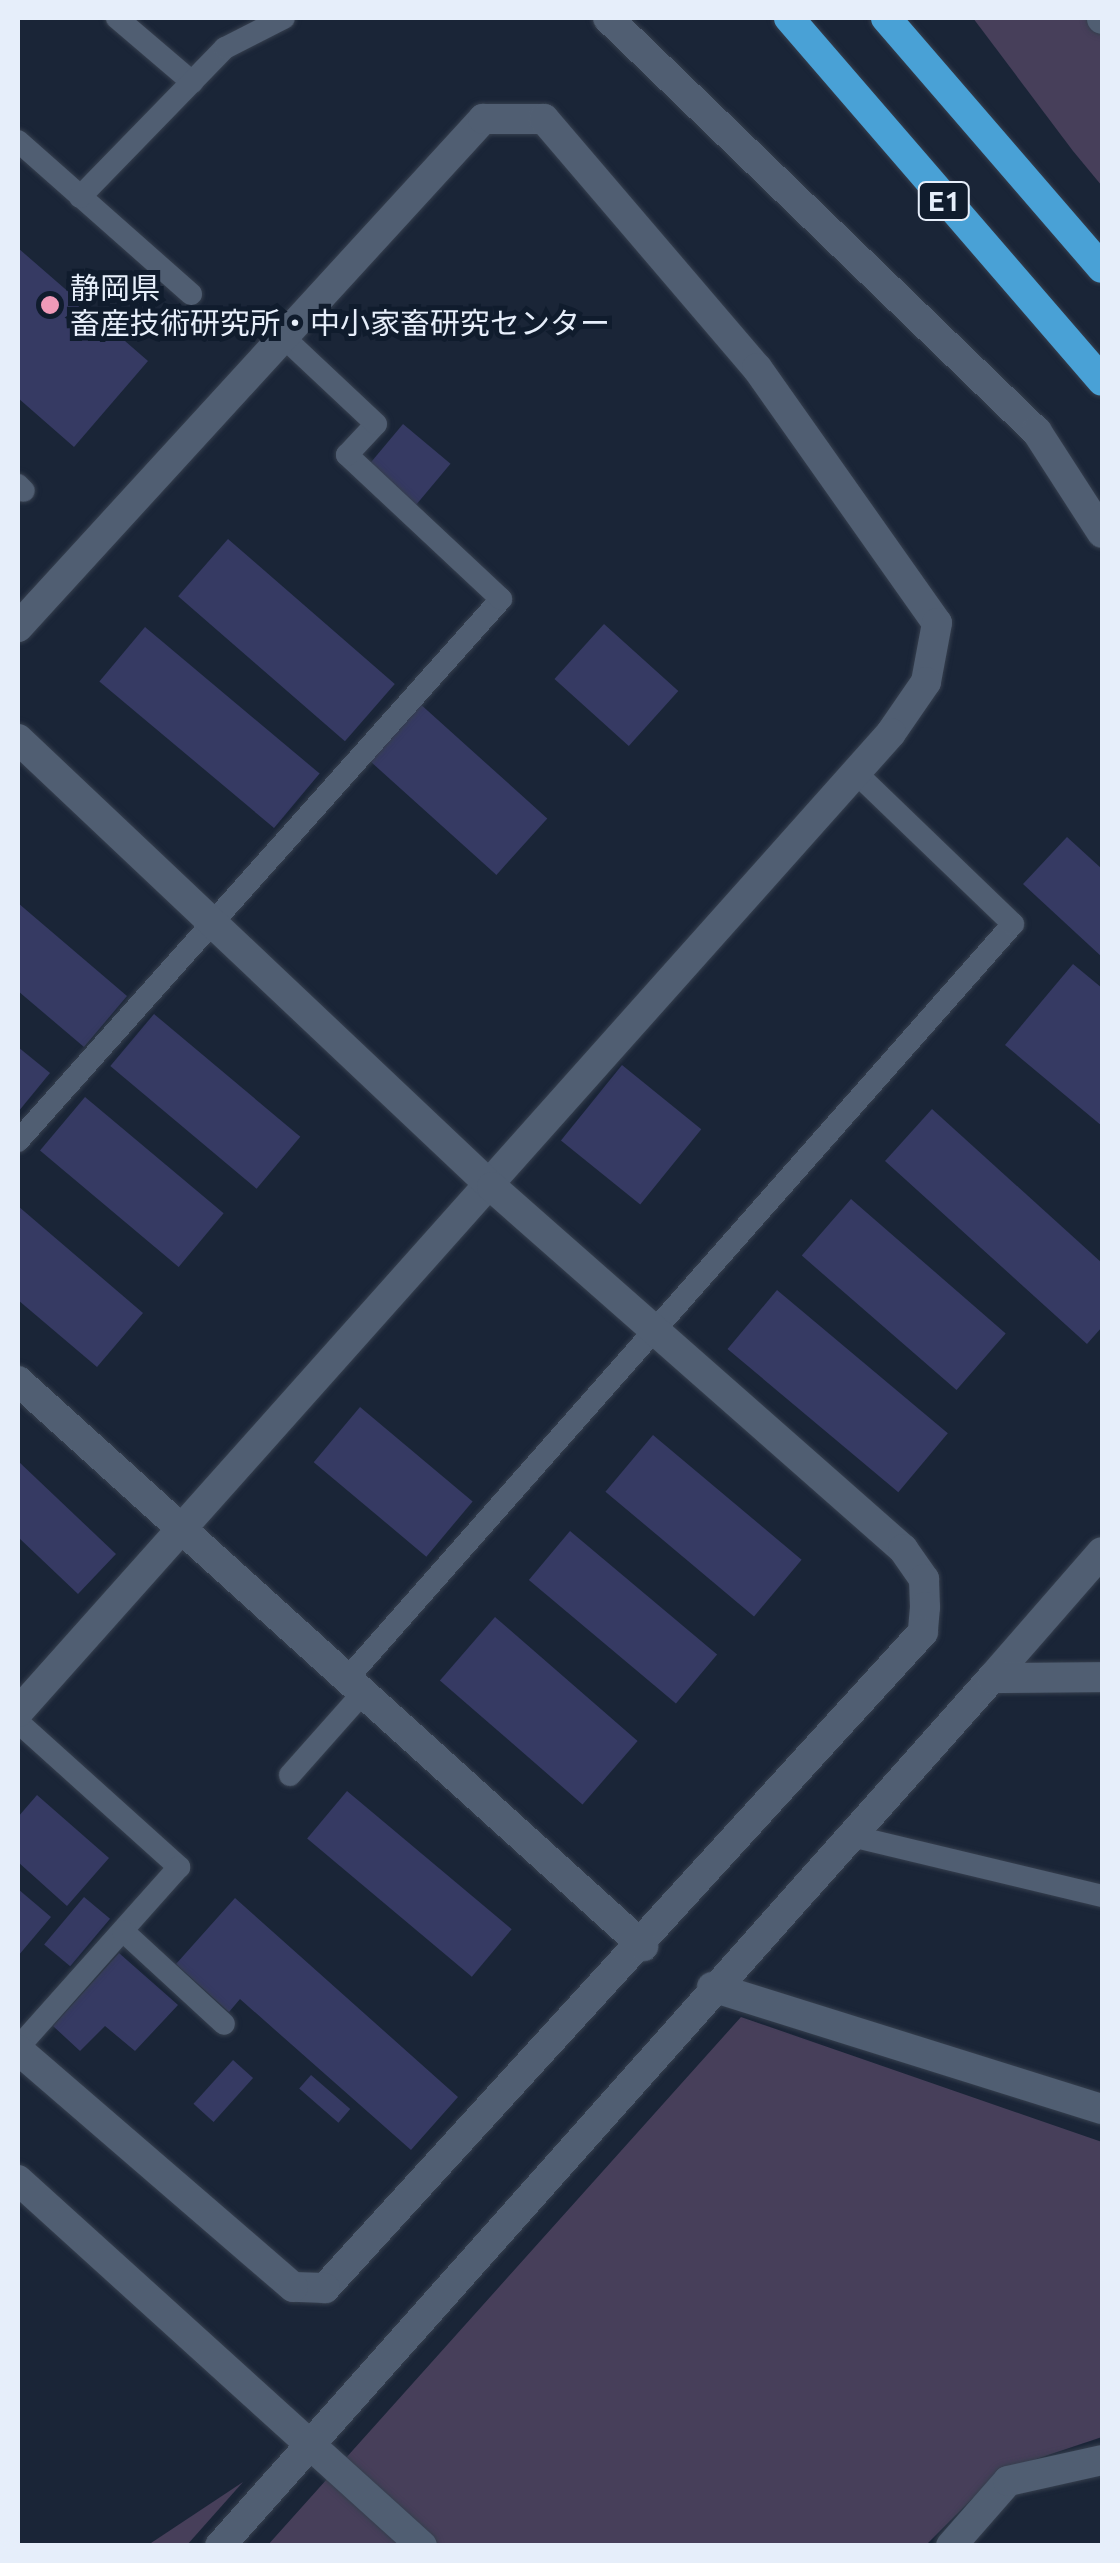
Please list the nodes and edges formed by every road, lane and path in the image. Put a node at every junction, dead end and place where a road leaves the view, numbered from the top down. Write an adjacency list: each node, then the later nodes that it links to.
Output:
1 (118, 18): 6 (lane)
2 (284, 18): 6 (lane)
3 (608, 18): 13 (street)
4 (789, 18): 12 (highway, E1)
5 (886, 18): 9 (highway, E1)
6 (192, 82): 8 (lane)
7 (18, 141): 8 (lane)
8 (80, 197): 10 (lane)
9 (1102, 268)
10 (191, 294)
11 (280, 334): 14 (street); 16 (street); 17 (lane)
12 (1102, 381)
13 (1102, 533)
14 (18, 627)
15 (18, 738): 17 (street)
16 (855, 772): 19 (street); 20 (lane)
17 (214, 921): 18 (lane); 19 (street)
18 (18, 1141)
19 (492, 1186): 20 (street); 22 (street)
20 (652, 1332): 26 (lane); 33 (street)
21 (18, 1381): 22 (street)
22 (181, 1532): 26 (street); 27 (street)
23 (1102, 1552): 25 (street)
24 (1102, 1677): 25 (street)
25 (992, 1678): 30 (street)
26 (354, 1687): 29 (lane); 33 (street)
27 (18, 1712)
28 (18, 1722): 32 (lane)
29 (290, 1775)
30 (852, 1836): 31 (lane); 34 (street)
31 (1102, 1896)
32 (122, 1932): 35 (lane); 36 (lane)
33 (643, 1946): 36 (street)
34 (712, 1987): 37 (street); 39 (street)
35 (224, 2024)
36 (18, 2049)
37 (1102, 2109)
38 (18, 2180): 39 (street)
39 (310, 2443): 41 (street); 42 (street)
40 (1102, 2460): 43 (street)
41 (220, 2546)
42 (422, 2546)
43 (951, 2546)

